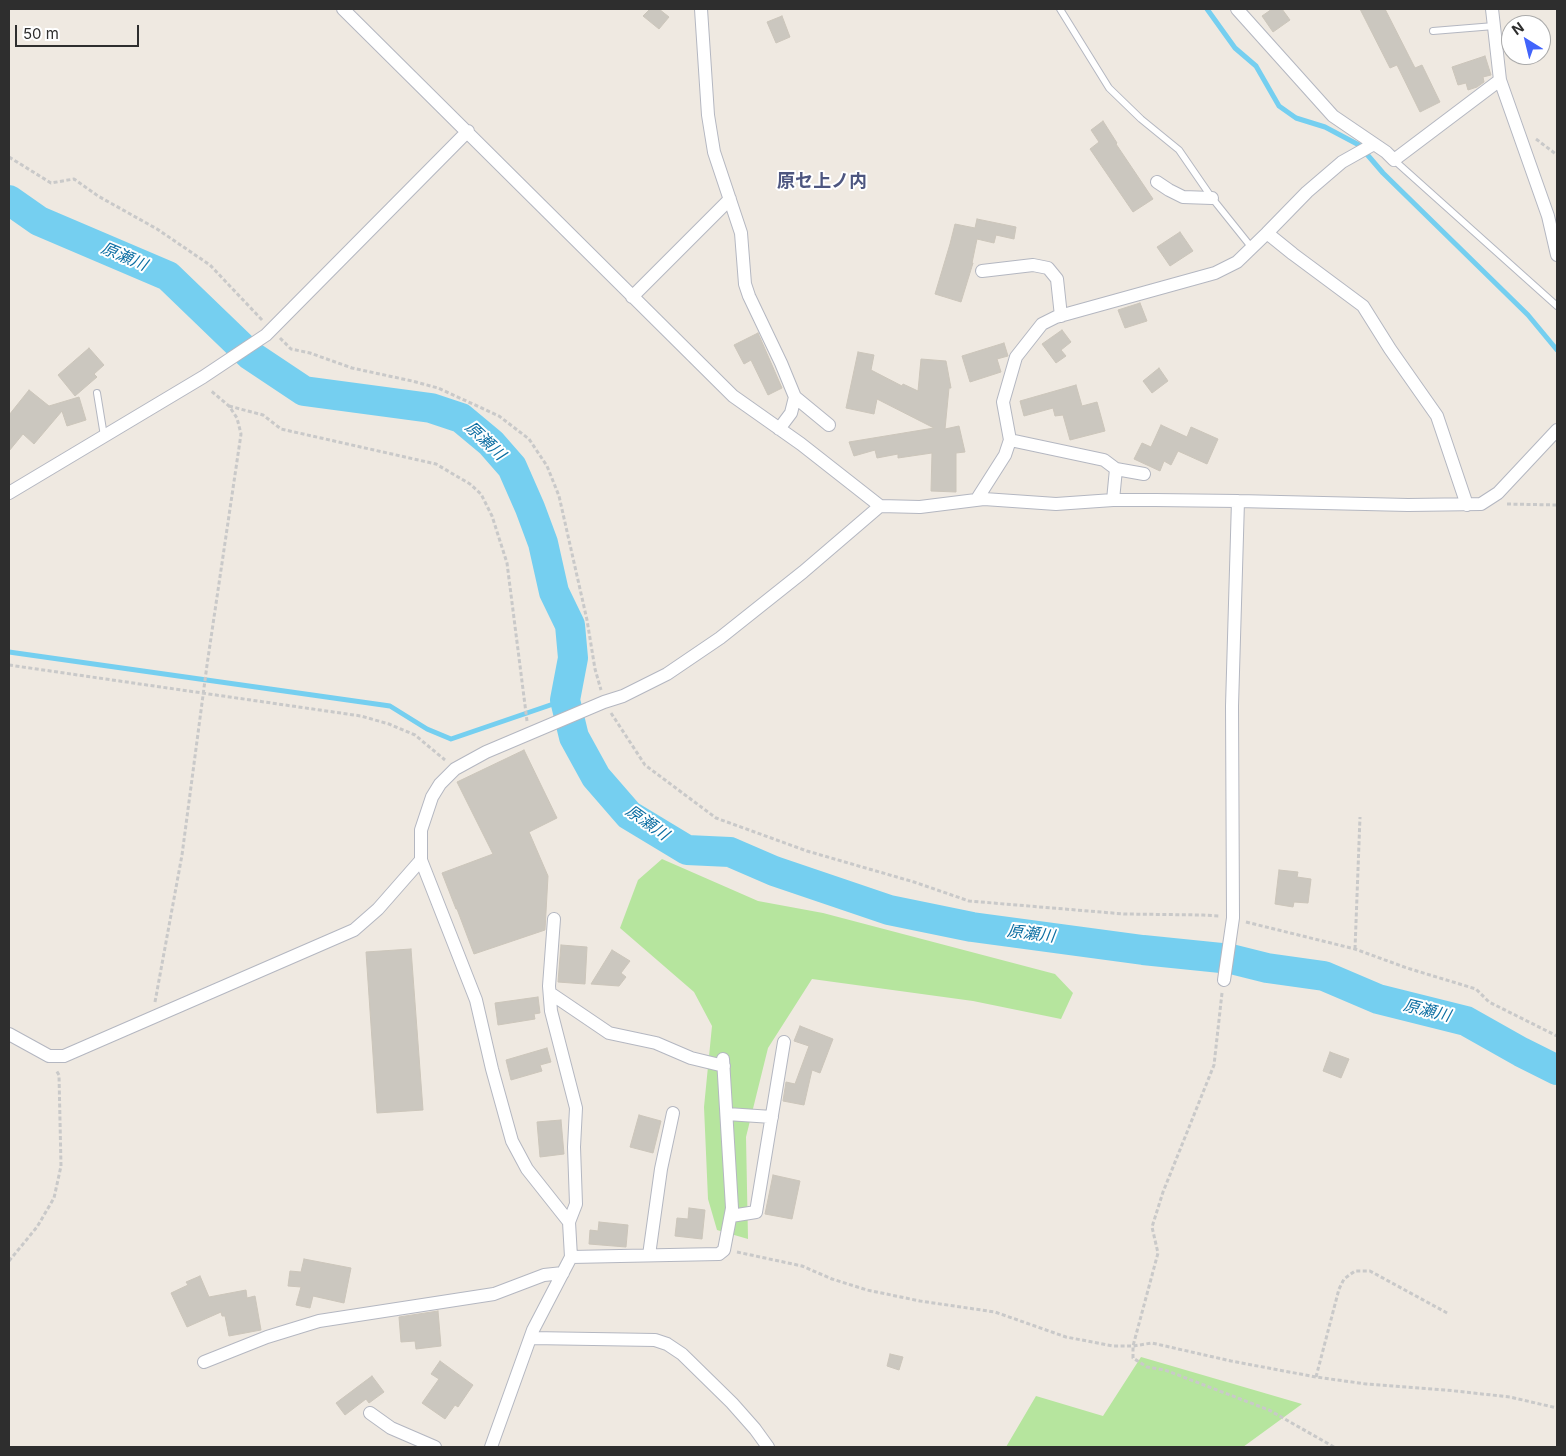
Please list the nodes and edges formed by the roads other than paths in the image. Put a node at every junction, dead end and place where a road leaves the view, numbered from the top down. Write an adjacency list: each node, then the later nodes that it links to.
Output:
1 (343, 9): 9 (street)
2 (701, 9): 14 (street)
3 (1060, 9): 13 (lane)
4 (1236, 9): 10 (street)
5 (1492, 9): 6 (street)
6 (1494, 26): 7 (lane); 8 (street)
7 (1434, 31)
8 (1500, 80): 11 (street); 17 (street)
9 (468, 131): 19 (street); 27 (street)
10 (1374, 144): 11 (street); 15 (street)
11 (1394, 160): 20 (lane)
12 (1158, 182): 13 (street)
13 (1212, 198): 16 (lane)
14 (730, 199): 19 (street); 23 (street)
15 (1267, 233): 16 (street); 35 (street)
16 (1252, 248): 21 (street)
17 (1557, 255)
18 (982, 270): 21 (street)
19 (632, 298): 25 (street)
20 (1557, 306)
21 (1061, 316): 28 (street)
22 (97, 393): 27 (lane)
23 (795, 398): 24 (street); 25 (street)
24 (829, 425)
25 (779, 429): 36 (street)
26 (1557, 430): 35 (street)
27 (104, 436): 31 (street)
28 (1010, 440): 29 (street); 32 (street)
29 (1116, 469): 30 (street); 33 (street)
30 (1144, 474)
31 (9, 493)
32 (977, 499): 33 (street); 36 (street)
33 (1113, 500): 34 (street)
34 (1238, 501): 35 (street); 39 (street)
35 (1467, 505)
36 (880, 506): 37 (street)
37 (421, 860): 41 (street); 47 (street)
38 (554, 919): 40 (street)
39 (1224, 980)
40 (550, 993): 44 (street); 47 (street)
41 (9, 1034)
42 (784, 1042): 45 (street)
43 (673, 1113): 48 (street)
44 (727, 1114): 45 (street); 46 (street)
45 (772, 1116): 46 (street)
46 (731, 1216): 48 (street)
47 (569, 1222): 49 (street)
48 (649, 1255): 49 (street)
49 (571, 1257): 50 (street)
50 (563, 1273): 51 (street); 52 (street)
51 (531, 1338): 55 (street); 56 (street)
52 (204, 1362)
53 (370, 1413): 54 (street)
54 (434, 1447)
55 (491, 1447)
56 (768, 1447)

